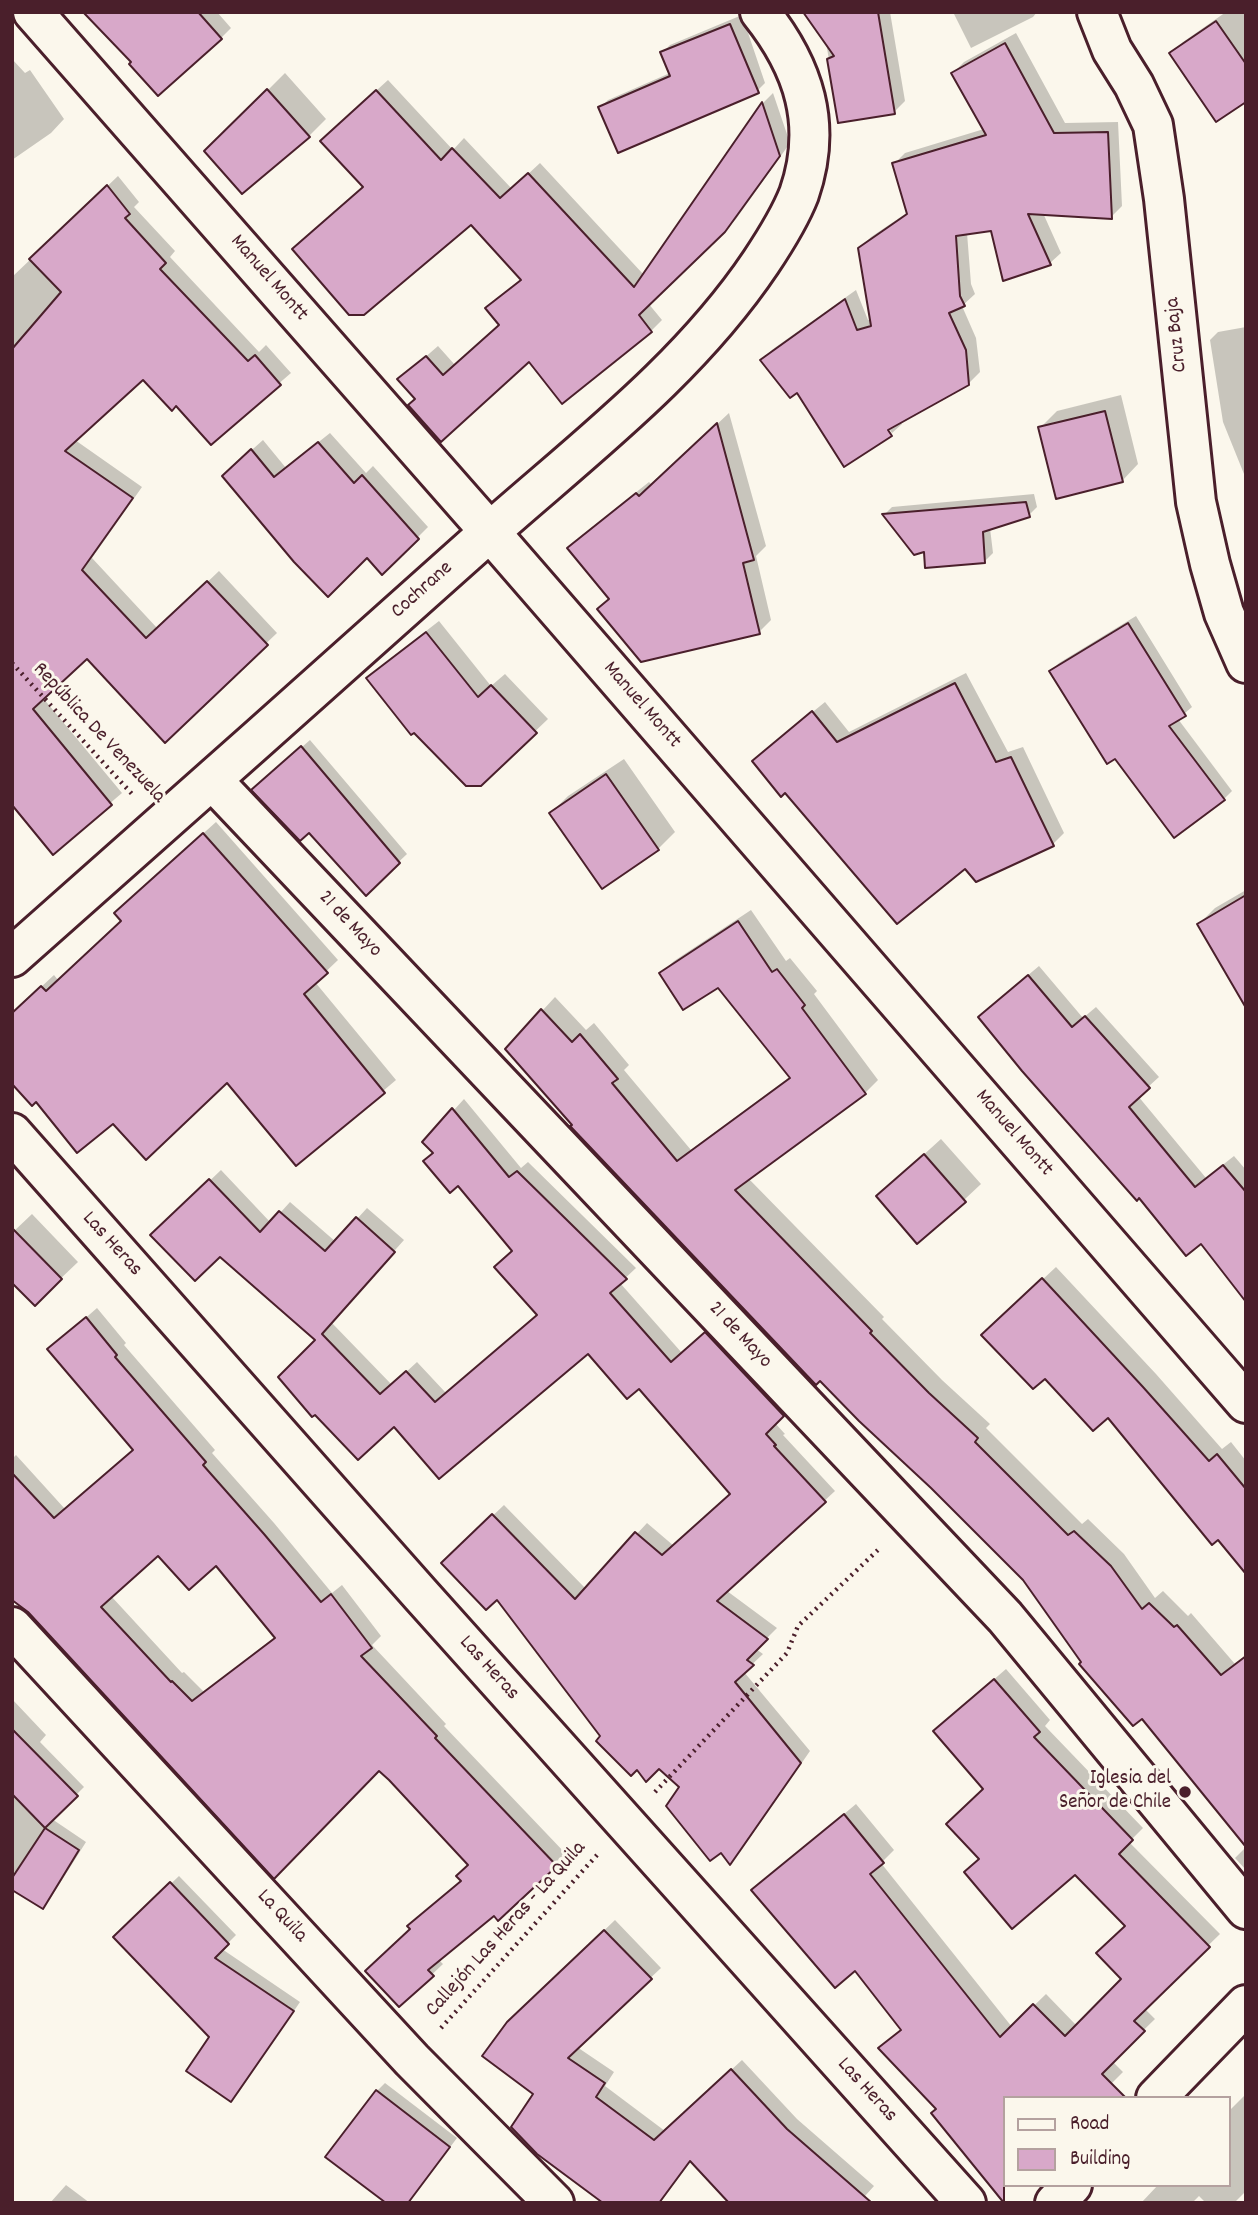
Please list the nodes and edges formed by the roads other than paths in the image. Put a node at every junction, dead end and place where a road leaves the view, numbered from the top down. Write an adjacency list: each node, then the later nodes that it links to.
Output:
1 (33, 12): 4 (street, Manuel Montt)
2 (760, 12): 4 (street, Cochrane)
3 (1097, 12): 5 (street, Cruz Baja)
4 (490, 532): 6 (street, Cochrane); 9 (street, Manuel Montt)
5 (1246, 663)
6 (213, 781): 7 (street, Cochrane); 11 (street, 21 de Mayo)
7 (12, 957)
8 (12, 1133): 16 (street, Las Heras)
9 (1246, 1403)
10 (12, 1627): 15 (street, La Quila)
11 (1246, 1909)
12 (1246, 2005): 13 (street)
13 (1158, 2096)
14 (1070, 2187): 17 (street)
15 (554, 2203)
16 (966, 2203)
17 (1055, 2203)

